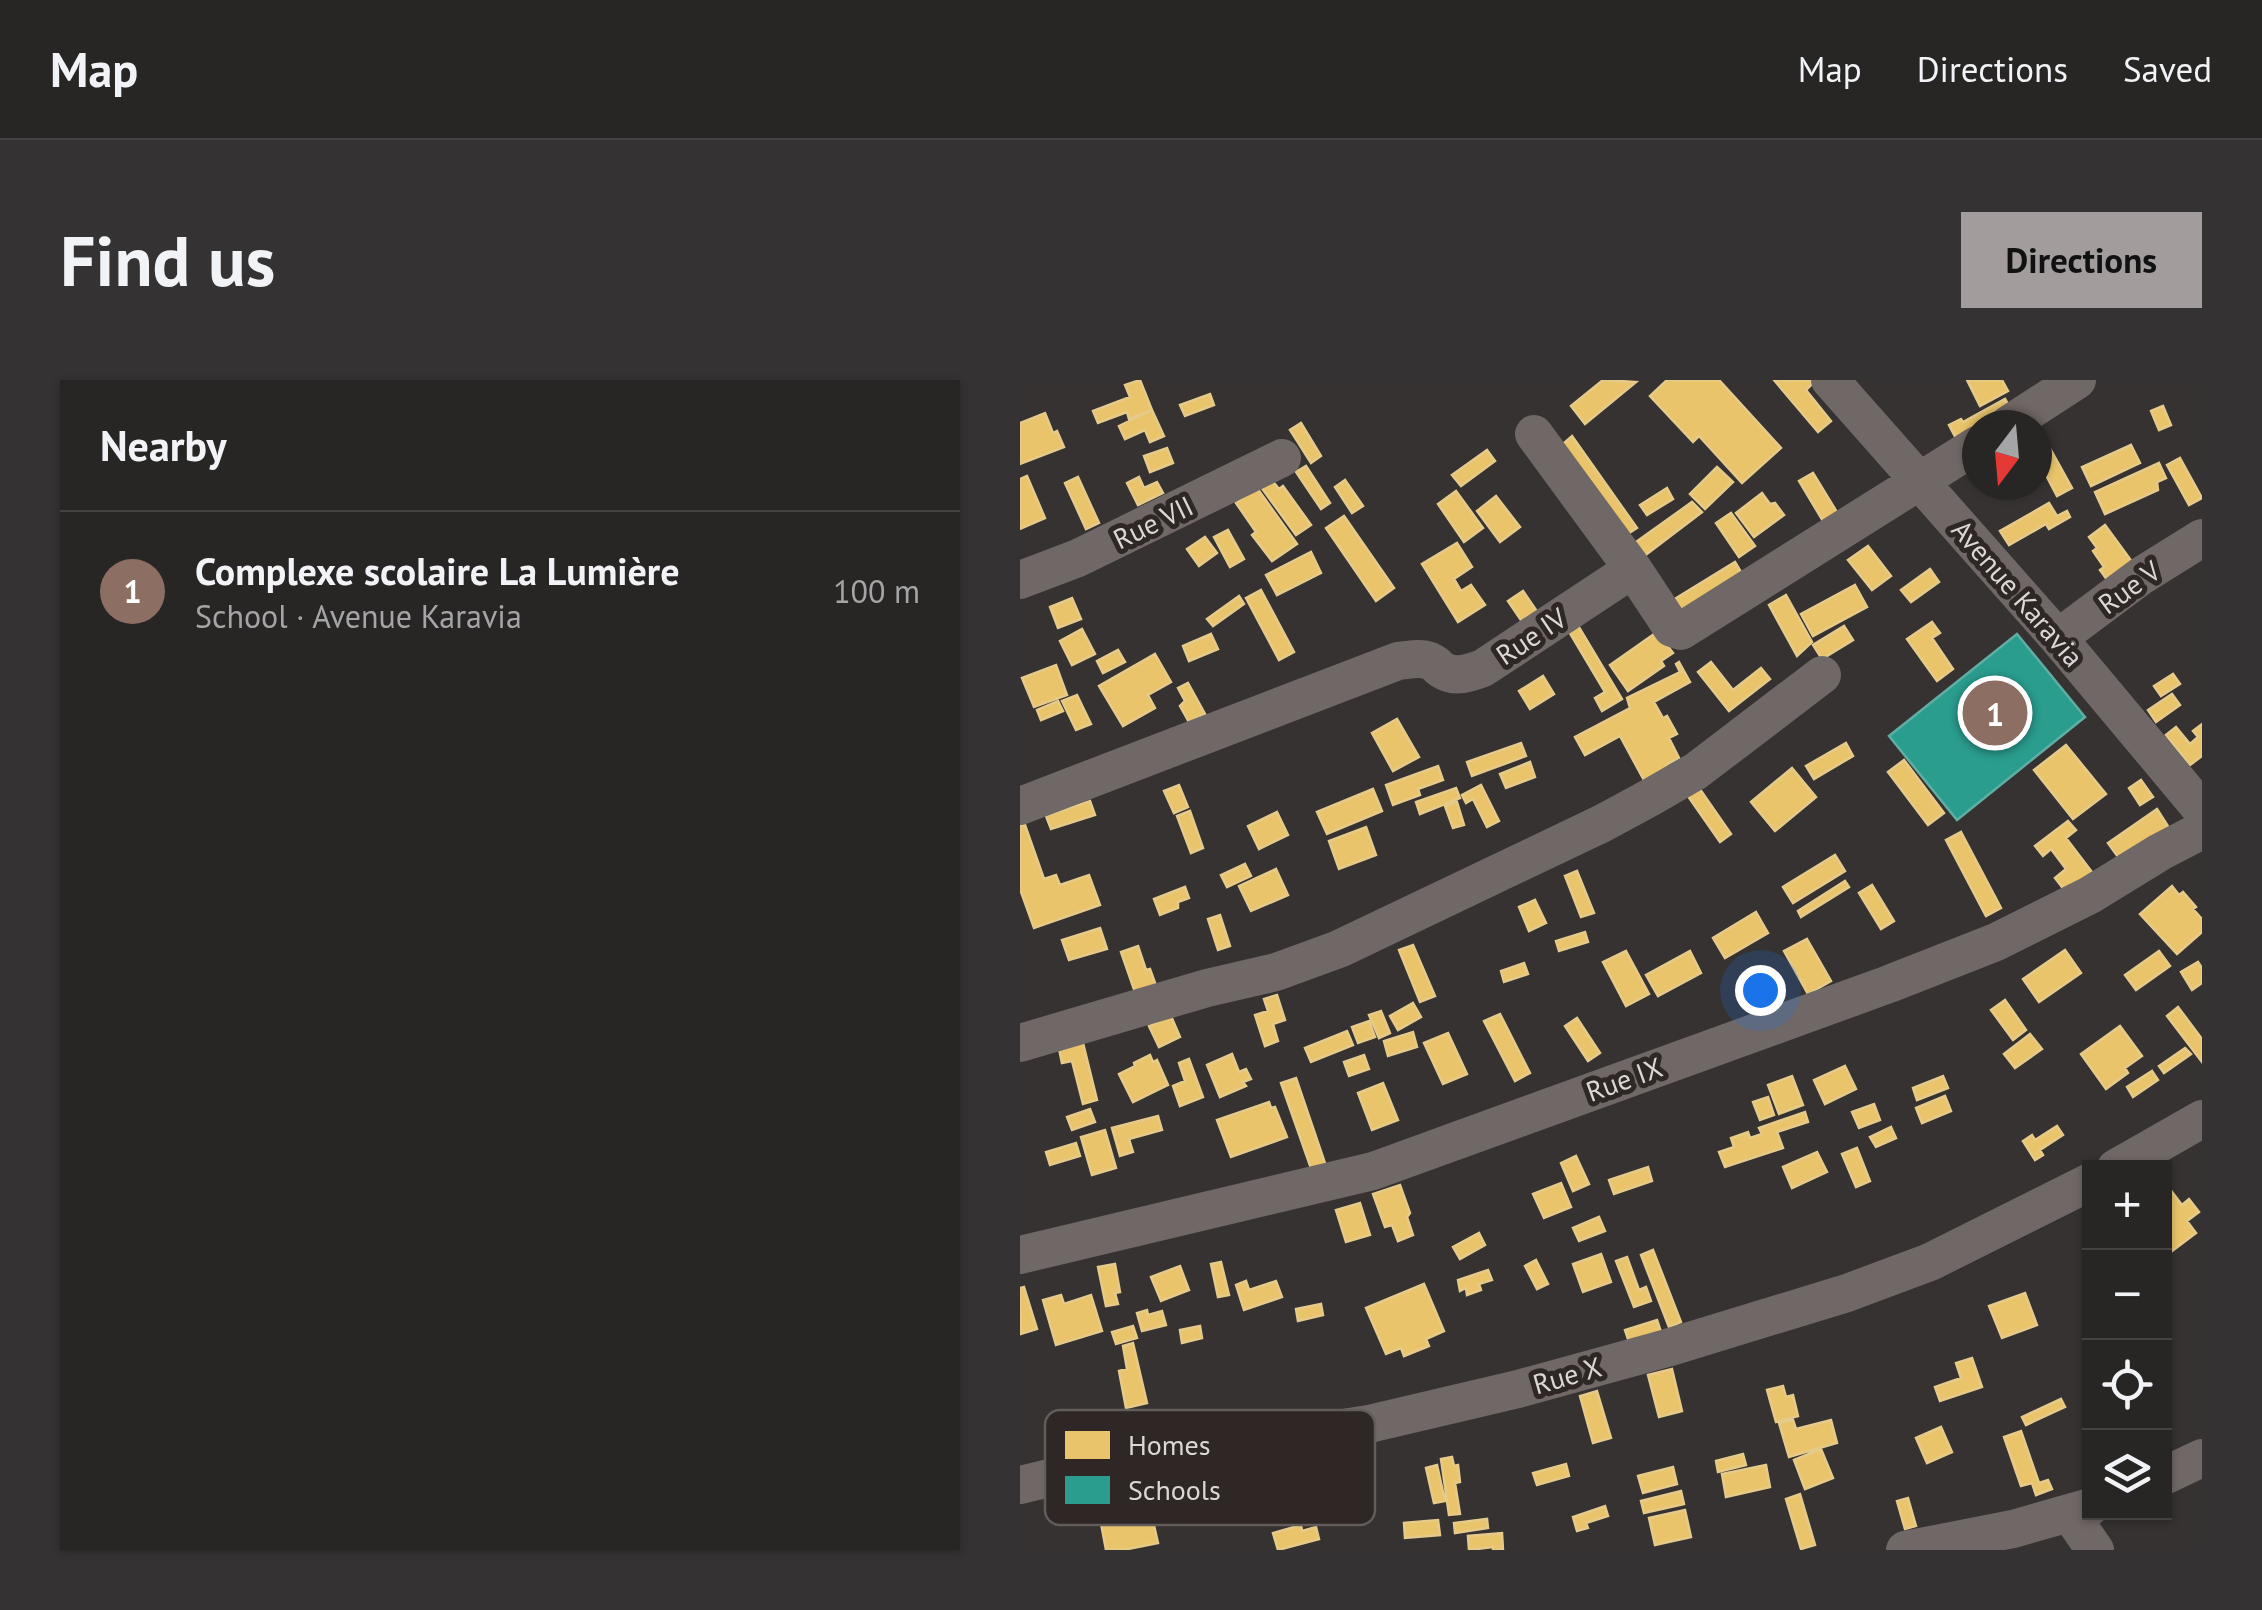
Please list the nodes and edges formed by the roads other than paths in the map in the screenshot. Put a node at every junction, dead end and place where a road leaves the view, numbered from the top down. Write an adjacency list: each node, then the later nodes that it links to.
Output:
1 (1830, 380): 7 (street, Avenue Karavia)
2 (2077, 380): 3 (street)
3 (2031, 410)
4 (1534, 434): 9 (street)
5 (1962, 455): 7 (street)
6 (1282, 458): 10 (street, Rue VII)
7 (1922, 481): 9 (street); 11 (street, Avenue Karavia)
8 (2202, 538): 11 (street, Rue V)
9 (1632, 569): 13 (street, Rue IV)
10 (1020, 580)
11 (2058, 638): 14 (street, Avenue Karavia)
12 (1822, 675): 16 (street)
13 (1020, 806)
14 (2202, 810)
15 (2202, 830): 20 (street, Rue IX)
16 (1020, 1044)
17 (2202, 1120): 18 (street)
18 (2130, 1160)
19 (2082, 1186): 21 (street, Rue X)
20 (1020, 1255)
21 (1375, 1423)
22 (2202, 1458): 23 (street)
23 (2172, 1472)
24 (1045, 1480): 25 (street, Rue X)
25 (1020, 1486)
26 (2080, 1510): 27 (street); 28 (street)
27 (1905, 1550)
28 (2095, 1550)

